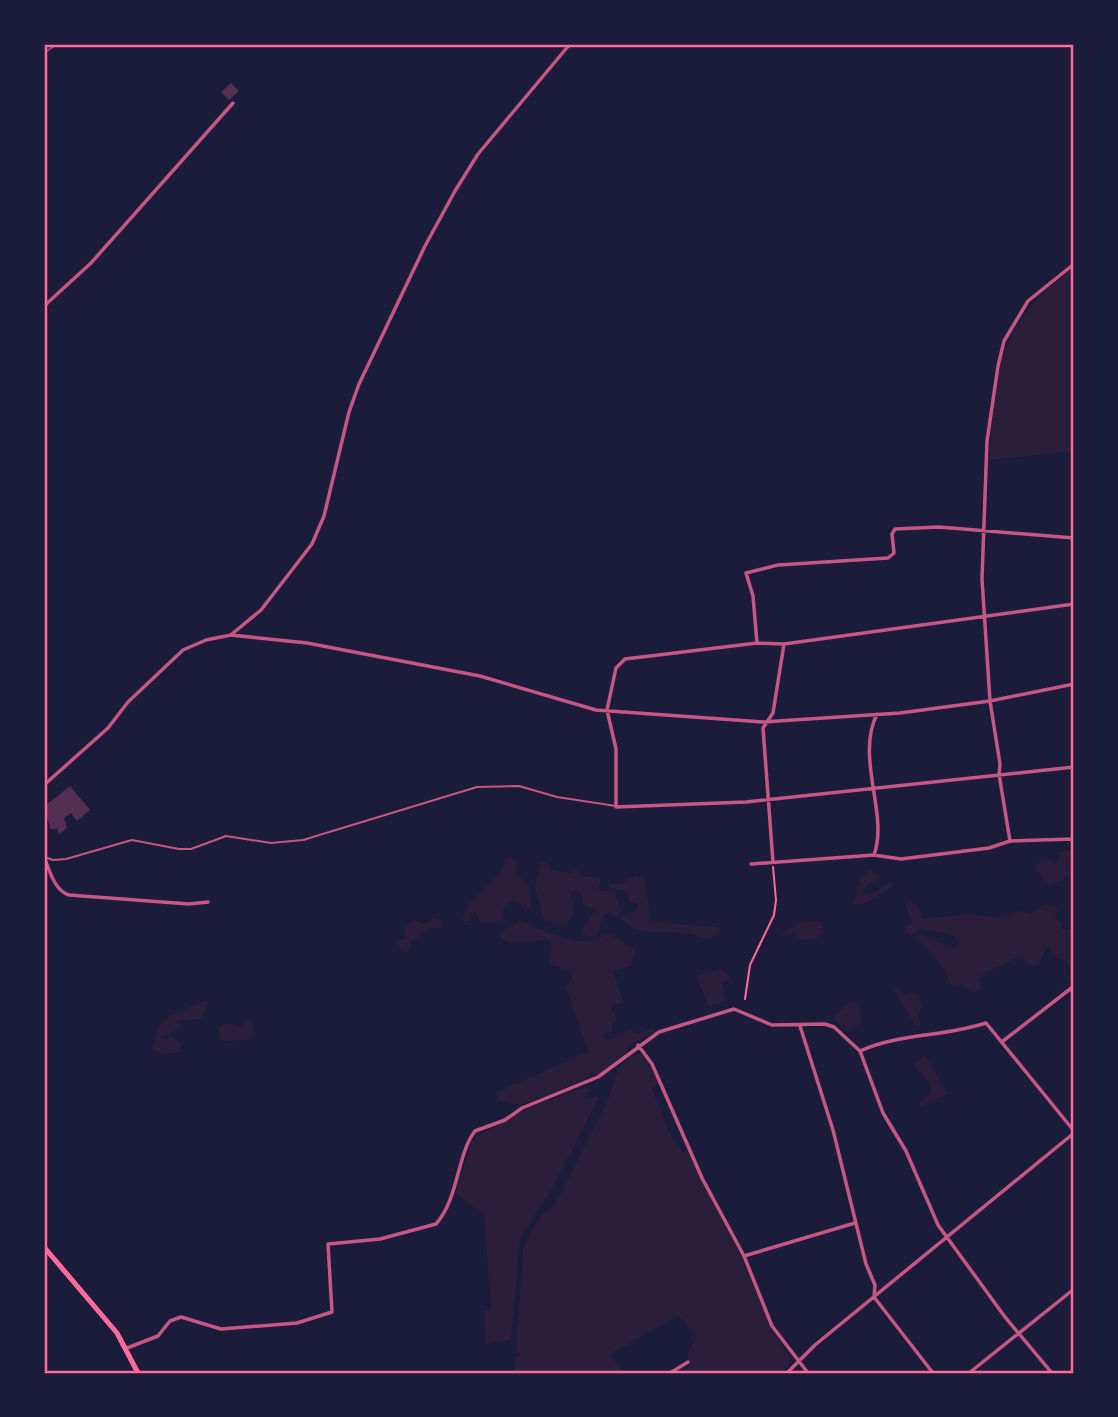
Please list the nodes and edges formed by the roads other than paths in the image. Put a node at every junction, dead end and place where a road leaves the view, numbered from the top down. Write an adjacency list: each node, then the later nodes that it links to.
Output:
1 (570, 44): 9 (street)
2 (233, 103): 4 (street)
3 (1074, 264): 5 (street)
4 (44, 306)
5 (985, 532): 6 (street); 8 (street); 10 (street)
6 (1074, 538)
7 (1074, 604): 8 (street)
8 (984, 617): 11 (street); 13 (street)
9 (231, 635): 14 (street); 19 (street)
10 (757, 643): 11 (street); 14 (street)
11 (785, 644): 16 (street)
12 (1074, 684): 13 (street)
13 (990, 701): 15 (street); 18 (street)
14 (607, 710): 16 (street); 22 (street)
15 (877, 714): 16 (street); 20 (street)
16 (768, 722): 21 (street)
17 (1074, 767): 18 (street)
18 (999, 774): 20 (street); 24 (street)
19 (44, 785)
20 (873, 789): 21 (street); 25 (street)
21 (769, 798): 22 (street); 27 (street)
22 (616, 807): 26 (lane)
23 (1074, 839): 24 (street)
24 (1010, 841): 25 (street)
25 (874, 855): 27 (street)
26 (44, 857): 29 (street)
27 (773, 862): 28 (street)
28 (751, 864)
29 (208, 902)
30 (1074, 986): 32 (street)
31 (800, 1026): 33 (street); 34 (street); 36 (street)
32 (1003, 1041): 34 (street); 35 (street)
33 (638, 1045): 39 (street); 43 (street)
34 (860, 1051): 37 (street)
35 (1074, 1132): 37 (street)
36 (855, 1223): 39 (street); 41 (street)
37 (947, 1238): 41 (street); 42 (street)
38 (44, 1247): 43 (highway)
39 (744, 1256): 44 (street)
40 (1074, 1289): 42 (street)
41 (874, 1297): 44 (street); 50 (street)
42 (1018, 1333): 51 (street); 52 (street)
43 (127, 1348): 46 (highway)
44 (797, 1361): 48 (street); 49 (street)
45 (688, 1362): 47 (street)
46 (138, 1373)
47 (670, 1373)
48 (787, 1373)
49 (808, 1373)
50 (933, 1373)
51 (970, 1373)
52 (1052, 1373)

